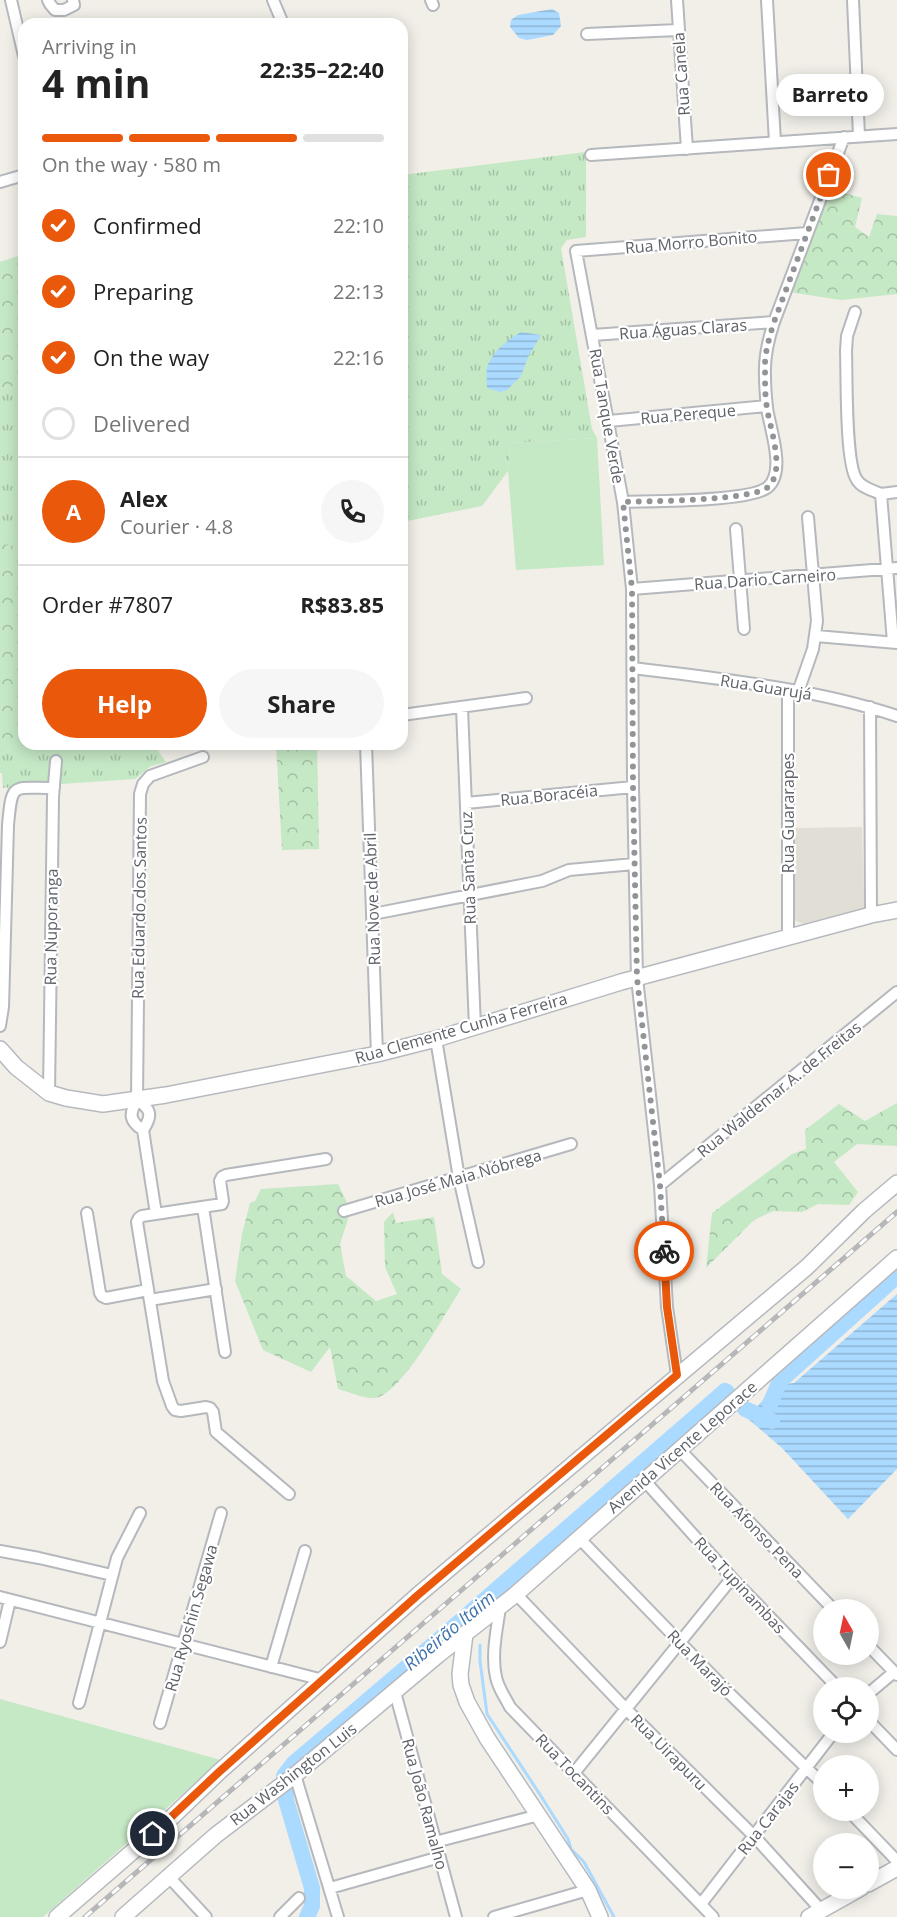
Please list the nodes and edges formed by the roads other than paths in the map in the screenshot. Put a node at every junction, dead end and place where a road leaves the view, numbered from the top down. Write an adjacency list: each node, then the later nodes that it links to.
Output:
1 (11, 0): 9 (street)
2 (48, 0): 3 (street)
3 (74, 0)
4 (273, 0): 8 (street)
5 (677, 0): 10 (street, Rua Canela)
6 (767, 0): 15 (street)
7 (853, 0): 13 (street)
8 (280, 18)
9 (18, 30)
10 (678, 30): 11 (street); 16 (street, Rua Canela)
11 (587, 34)
12 (897, 134): 13 (street)
13 (859, 136): 14 (street)
14 (844, 137): 15 (street); 20 (street)
15 (776, 142): 16 (street)
16 (687, 148): 17 (street)
17 (591, 154)
18 (18, 177): 19 (street)
19 (0, 182)
20 (807, 232): 21 (street, Rua Morro Bonito); 23 (street)
21 (576, 251): 24 (street, Rua Tanque Verde)
22 (855, 312): 28 (street)
23 (774, 322): 24 (street, Rua Águas Claras); 25 (street)
24 (593, 335): 26 (street, Rua Tanque Verde)
25 (767, 406): 26 (street, Rua Pereque); 29 (street)
26 (609, 421): 29 (street, Rua Tanque Verde)
27 (897, 492): 28 (street)
28 (880, 494): 32 (street)
29 (623, 502): 35 (street, Rua Tanque Verde)
30 (808, 517): 33 (street, Rua Guararapes)
31 (736, 529): 34 (street)
32 (892, 569): 33 (street, Rua Dario Carneiro); 38 (street)
33 (814, 575): 34 (street, Rua Dario Carneiro); 37 (street, Rua Guararapes)
34 (739, 581): 35 (street, Rua Dario Carneiro); 36 (street)
35 (632, 589): 39 (street, Rua Tanque Verde)
36 (744, 629)
37 (816, 636): 38 (street); 40 (street, Rua Guararapes)
38 (895, 643)
39 (633, 668): 40 (street, Rua Guarujá); 49 (street, Rua Tanque Verde)
40 (793, 691): 42 (street, Rua Guarujá); 57 (street, Rua Guararapes)
41 (526, 698): 43 (street)
42 (870, 707): 45 (street, Rua Guarujá); 56 (street)
43 (462, 708): 44 (street); 51 (street, Rua Santa Cruz)
44 (408, 714)
45 (897, 716)
46 (366, 750): 55 (street, Rua Nove de Abril)
47 (203, 757): 66 (street, Rua Eduardo dos Santos)
48 (56, 761): 50 (street, Rua Nuporanga)
49 (633, 787): 51 (street, Rua Boracéia); 52 (street, Rua Tanque Verde)
50 (54, 788): 60 (street); 65 (street, Rua Nuporanga)
51 (466, 803): 53 (street, Rua Santa Cruz)
52 (634, 864): 53 (street); 58 (street, Rua Tanque Verde)
53 (470, 894): 55 (street); 61 (street, Rua Santa Cruz)
54 (897, 910): 56 (street, Rua Clemente Cunha Ferreira)
55 (373, 914): 64 (street, Rua Nove de Abril)
56 (871, 915): 57 (street, Rua Clemente Cunha Ferreira)
57 (788, 936): 58 (street, Rua Clemente Cunha Ferreira)
58 (637, 978): 61 (street, Rua Clemente Cunha Ferreira); 72 (street, Rua Tanque Verde)
59 (897, 992): 72 (street, Rua Waldemar A. de Freitas)
60 (0, 1026)
61 (475, 1027): 62 (street, Rua Clemente Cunha Ferreira)
62 (436, 1039): 64 (street, Rua Clemente Cunha Ferreira); 70 (street)
63 (0, 1049): 65 (street, Rua Clemente Cunha Ferreira)
64 (377, 1054): 66 (street, Rua Clemente Cunha Ferreira)
65 (49, 1093): 66 (street, Rua Clemente Cunha Ferreira)
66 (137, 1100): 67 (street, Rua Eduardo dos Santos); 67 (street)
67 (143, 1130): 76 (street)
68 (571, 1144): 70 (street, Rua José Maia Nóbrega)
69 (326, 1159): 73 (street)
70 (459, 1178): 74 (street, Rua José Maia Nóbrega); 78 (street)
71 (897, 1182): 82 (street)
72 (660, 1185): 82 (street, Rua Tanque Verde)
73 (203, 1207): 76 (street); 79 (street)
74 (344, 1211)
75 (87, 1213): 80 (street)
76 (156, 1214): 80 (street)
77 (897, 1258): 83 (street, Avenida Vicente Leporace)
78 (478, 1262)
79 (216, 1289): 80 (street); 81 (street)
80 (149, 1295): 85 (street)
81 (225, 1352)
82 (677, 1375): 106 (street)
83 (680, 1450): 84 (street, Avenida Vicente Leporace); 95 (street, Rua Afonso Pena)
84 (644, 1480): 88 (street, Avenida Vicente Leporace); 92 (street, Rua Tupinambas)
85 (289, 1494)
86 (140, 1513): 91 (street)
87 (221, 1513): 101 (street, Rua Ryoshin Segawa)
88 (579, 1538): 93 (street, Avenida Vicente Leporace); 100 (street, Rua Marajó)
89 (0, 1551): 91 (street)
90 (305, 1551): 103 (street)
91 (112, 1575): 97 (street)
92 (732, 1578): 100 (street); 105 (street, Rua Tupinambas)
93 (516, 1594): 96 (street, Avenida Vicente Leporace); 110 (street, Rua Uirapuru)
94 (5, 1598): 97 (street); 99 (street)
95 (823, 1599)
96 (500, 1606): 98 (street, Avenida Vicente Leporace); 116 (street, Rua Tocantins)
97 (100, 1623): 101 (street); 109 (street)
98 (465, 1634): 108 (street, Rua Washington Luis); 119 (street)
99 (0, 1642)
100 (680, 1642): 110 (street); 115 (street, Rua Marajó)
101 (184, 1645): 103 (street); 111 (street, Rua Ryoshin Segawa)
102 (879, 1656): 104 (street)
103 (270, 1667): 106 (street)
104 (896, 1673): 107 (street)
105 (827, 1677)
106 (322, 1680): 134 (street)
107 (879, 1686)
108 (395, 1692): 118 (street, Rua Washington Luis); 122 (street, Rua João Ramalho)
109 (79, 1703)
110 (626, 1709): 116 (street); 121 (street, Rua Uirapuru)
111 (160, 1723)
112 (879, 1731): 114 (street)
113 (826, 1743): 115 (street, Rua Carajas)
114 (897, 1750)
115 (807, 1768): 117 (street, Rua Marajó); 121 (street, Rua Carajas)
116 (574, 1773): 132 (street, Rua Tocantins)
117 (813, 1774)
118 (291, 1778): 126 (street, Rua Washington Luis); 128 (street)
119 (539, 1815): 122 (street); 129 (street)
120 (859, 1821): 124 (street)
121 (754, 1836): 132 (street, Rua Carajas); 133 (street, Rua Uirapuru)
122 (435, 1842): 123 (street, Rua João Ramalho)
123 (440, 1857): 128 (street); 139 (street, Rua João Ramalho)
124 (897, 1861)
125 (897, 1868): 127 (street)
126 (168, 1876): 135 (street, Rua Washington Luis); 136 (street)
127 (879, 1878)
128 (330, 1888): 138 (street)
129 (588, 1890): 140 (street); 141 (street)
130 (299, 1898): 137 (street)
131 (842, 1899): 133 (street)
132 (701, 1904): 142 (street, Rua Tocantins)
133 (815, 1914)
134 (57, 1917)
135 (123, 1917)
136 (206, 1917)
137 (280, 1917)
138 (338, 1917)
139 (456, 1917)
140 (494, 1917)
141 (600, 1917)
142 (713, 1917)

